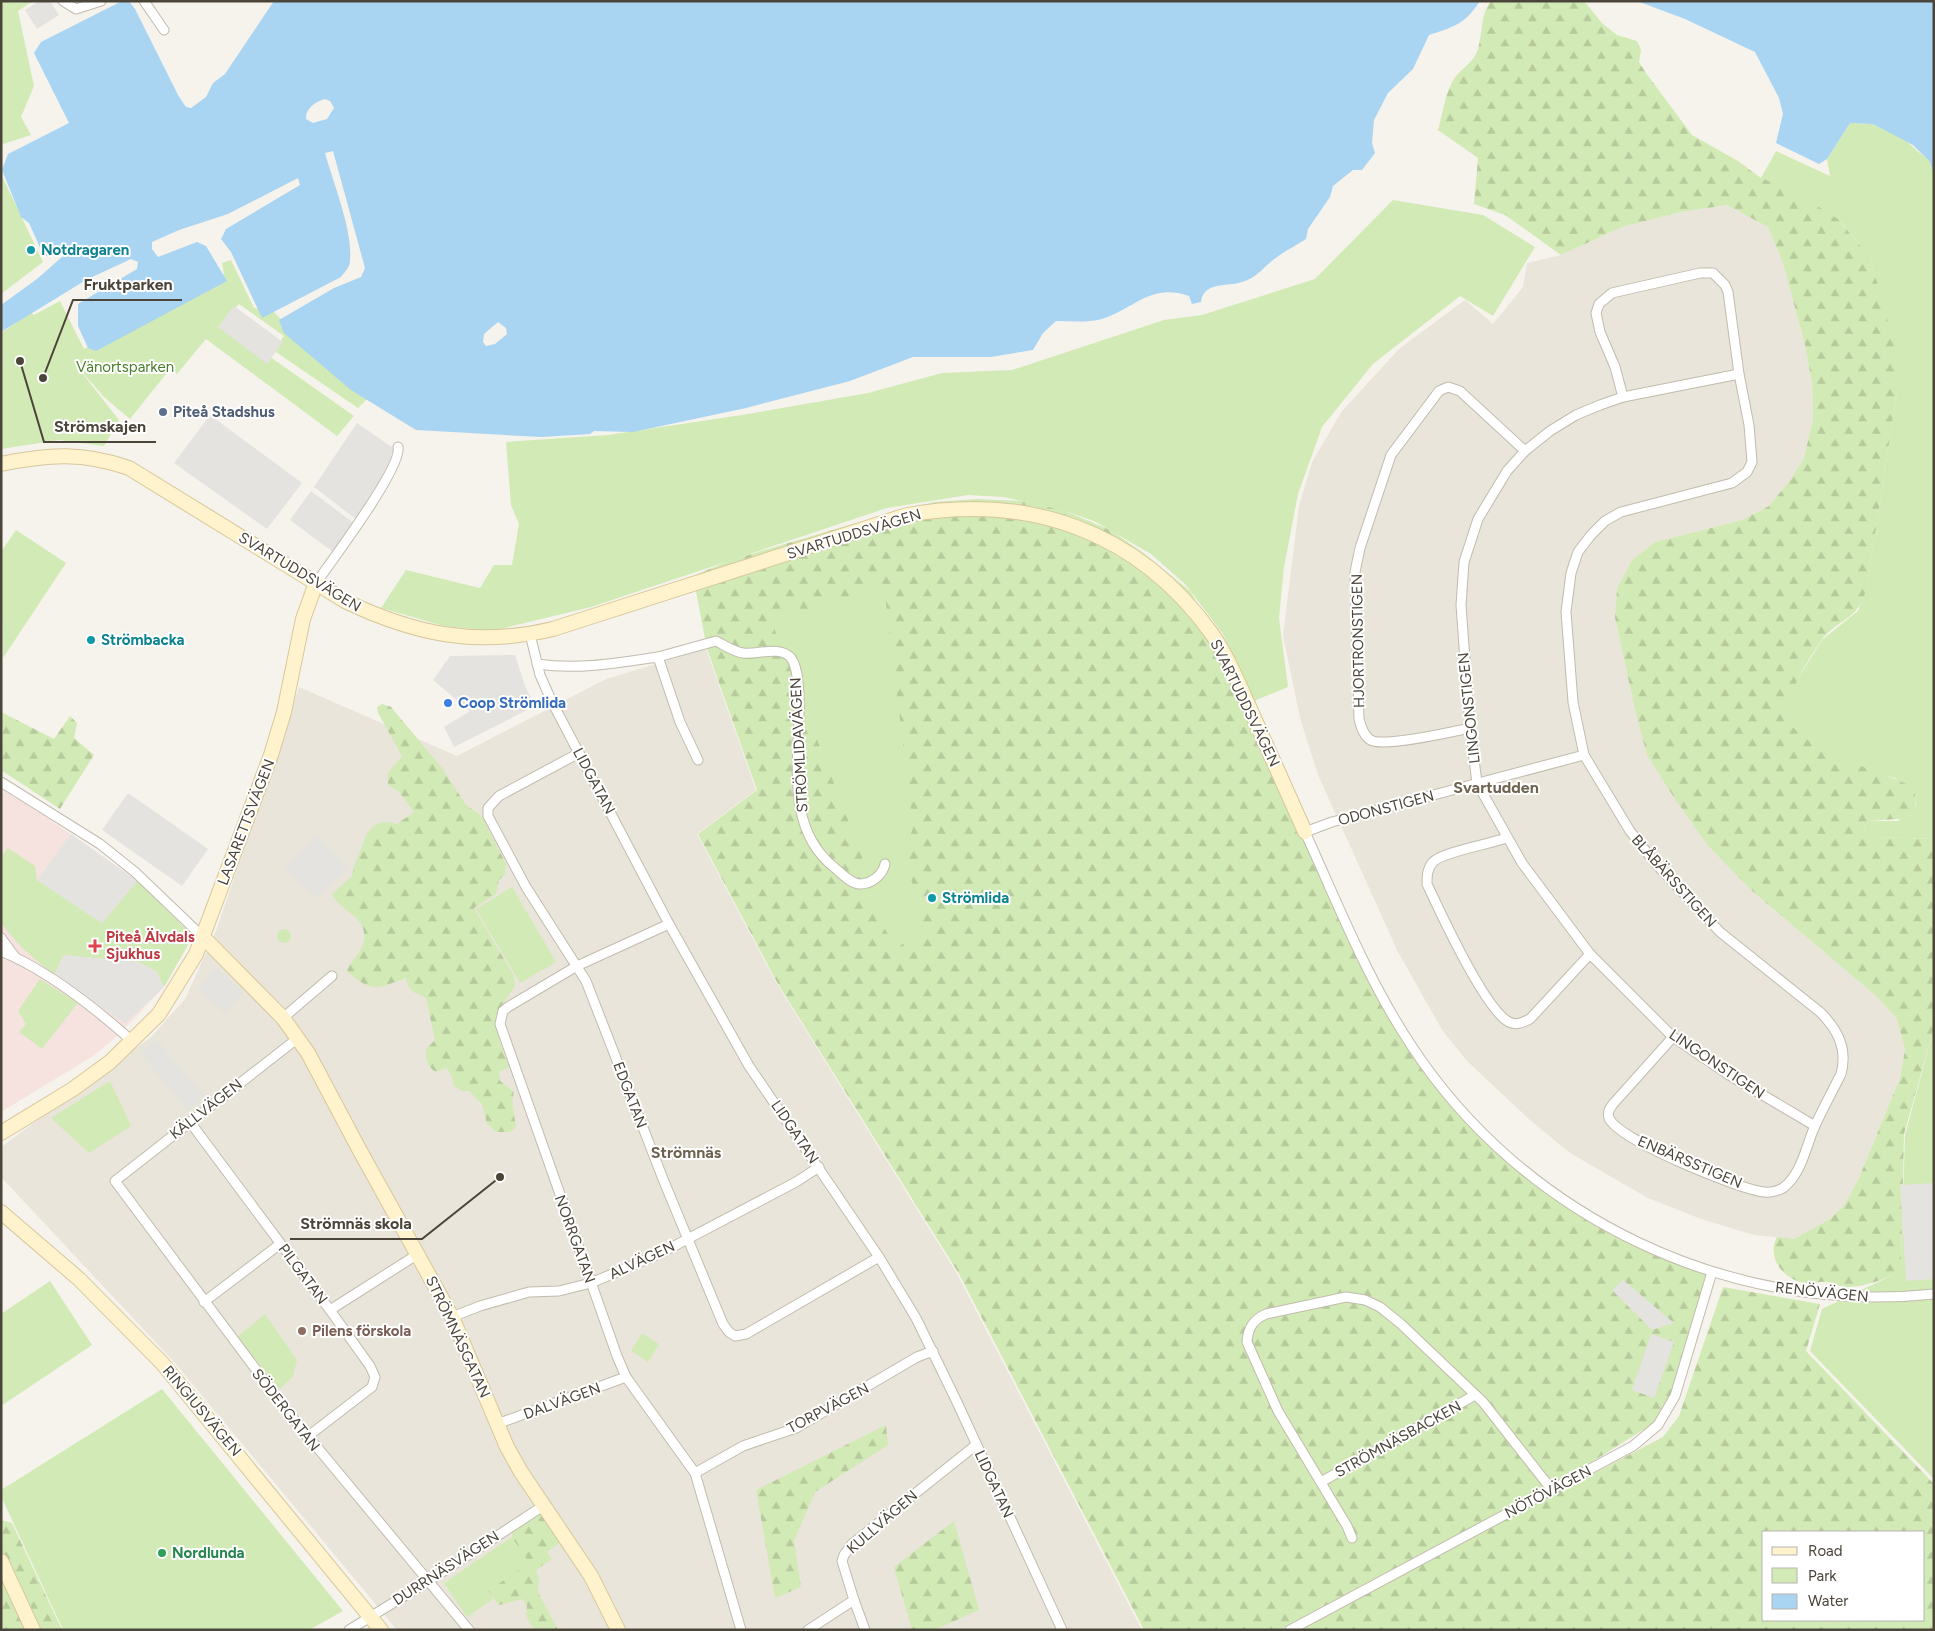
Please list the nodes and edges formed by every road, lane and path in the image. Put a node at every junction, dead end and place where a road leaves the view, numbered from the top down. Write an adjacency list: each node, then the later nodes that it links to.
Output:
1 (63, 1): 2 (street)
2 (101, 1)
3 (144, 1): 4 (street)
4 (164, 30)
5 (1739, 374): 6 (street, LINGONSTIGEN); 6 (street); 16 (street, BLÅBÄRSSTIGEN)
6 (1623, 397): 8 (street, LINGONSTIGEN)
7 (398, 447): 10 (street)
8 (1525, 451): 14 (street, LINGONSTIGEN); 14 (street, HJORTRONSTIGEN)
9 (1, 464): 10 (street, SVARTUDDSVÄGEN)
10 (316, 583): 11 (street, SVARTUDDSVÄGEN); 25 (street, LASARETTSVÄGEN)
11 (530, 634): 13 (street, LIDGATAN); 20 (street, SVARTUDDSVÄGEN)
12 (658, 657): 13 (street, STRÖMLIDAVÄGEN); 17 (street); 22 (street, STRÖMLIDAVÄGEN)
13 (537, 664): 15 (street, LIDGATAN)
14 (1470, 728): 19 (street, LINGONSTIGEN)
15 (579, 753): 23 (street, LIDGATAN); 29 (street, EDGATAN)
16 (1584, 755): 19 (street, ODONSTIGEN); 36 (street, BLÅBÄRSSTIGEN)
17 (698, 760)
18 (1, 782): 25 (street, STRÖMNÄSGATAN)
19 (1477, 783): 20 (street, ODONSTIGEN); 21 (street, LINGONSTIGEN)
20 (1305, 832): 45 (street, SVARTUDDSVÄGEN)
21 (1506, 838): 27 (street, LINGONSTIGEN); 27 (street)
22 (886, 864)
23 (670, 924): 29 (street, NORRGATAN); 38 (street, LIDGATAN)
24 (1, 938): 28 (street)
25 (204, 938): 31 (street, STRÖMNÄSGATAN); 34 (street, LASARETTSVÄGEN)
26 (1, 951): 28 (street)
27 (1590, 954): 32 (street, LINGONSTIGEN)
28 (15, 957): 34 (street)
29 (577, 966): 41 (street, EDGATAN); 46 (street, NORRGATAN)
30 (332, 976): 31 (street)
31 (283, 1018): 33 (street, STRÖMNÄSGATAN)
32 (1674, 1037): 36 (street, LINGONSTIGEN); 36 (street, ENBÄRSSTIGEN)
33 (298, 1038): 35 (street, KÄLLVÄGEN); 43 (street, STRÖMNÄSGATAN)
34 (132, 1041): 37 (street, LASARETTSVÄGEN)
35 (190, 1122): 39 (street, KÄLLVÄGEN); 42 (street, PILGATAN)
36 (1815, 1126)
37 (1, 1134)
38 (818, 1168): 41 (street, ALVÄGEN); 44 (street, LIDGATAN)
39 (115, 1181): 48 (street, SÖDERGATAN)
40 (1, 1212): 65 (street, RINGIUSVÄGEN)
41 (687, 1238): 44 (street, EDGATAN); 46 (street, ALVÄGEN)
42 (280, 1244): 48 (street); 49 (street, PILGATAN)
43 (418, 1254): 49 (street); 50 (street, STRÖMNÄSGATAN)
44 (879, 1257): 51 (street, LIDGATAN)
45 (1712, 1272): 47 (street, RENÖVÄGEN); 59 (street, NÖTÖVÄGEN)
46 (591, 1283): 50 (street, ALVÄGEN); 52 (street, NORRGATAN)
47 (1934, 1294)
48 (204, 1302): 55 (street, SÖDERGATAN)
49 (330, 1310): 55 (street, PILGATAN)
50 (452, 1317): 54 (street, STRÖMNÄSGATAN)
51 (933, 1350): 56 (street, LIDGATAN); 57 (street, TORPVÄGEN)
52 (626, 1377): 54 (street, DALVÄGEN); 57 (street, NORRGATAN)
53 (1475, 1395): 58 (street, STRÖMNÄSBACKEN); 58 (street, STRÖMNÄSBACKEN); 59 (street, STRÖMNÄSBACKEN)
54 (497, 1424): 60 (street, STRÖMNÄSGATAN)
55 (307, 1437): 63 (street, SÖDERGATAN)
56 (976, 1445): 64 (street, KULLVÄGEN); 74 (street, LIDGATAN)
57 (695, 1473): 71 (street, NORRGATAN)
58 (1321, 1482): 61 (street, STRÖMNÄSBACKEN)
59 (1552, 1490): 75 (street, NÖTÖVÄGEN)
60 (543, 1506): 63 (street, DURRNÄSVÄGEN); 70 (street, STRÖMNÄSGATAN)
61 (1352, 1538)
62 (1, 1561): 66 (street)
63 (427, 1582): 65 (street, DURRNÄSVÄGEN); 69 (street, SÖDERGATAN)
64 (854, 1600): 72 (street); 73 (street, KULLVÄGEN)
65 (370, 1617): 67 (street, DURRNÄSVÄGEN); 68 (street, RINGIUSVÄGEN)
66 (33, 1630)
67 (349, 1630)
68 (381, 1630)
69 (469, 1630)
70 (618, 1630)
71 (741, 1630)
72 (808, 1630)
73 (865, 1630)
74 (1062, 1630)
75 (1290, 1630)

